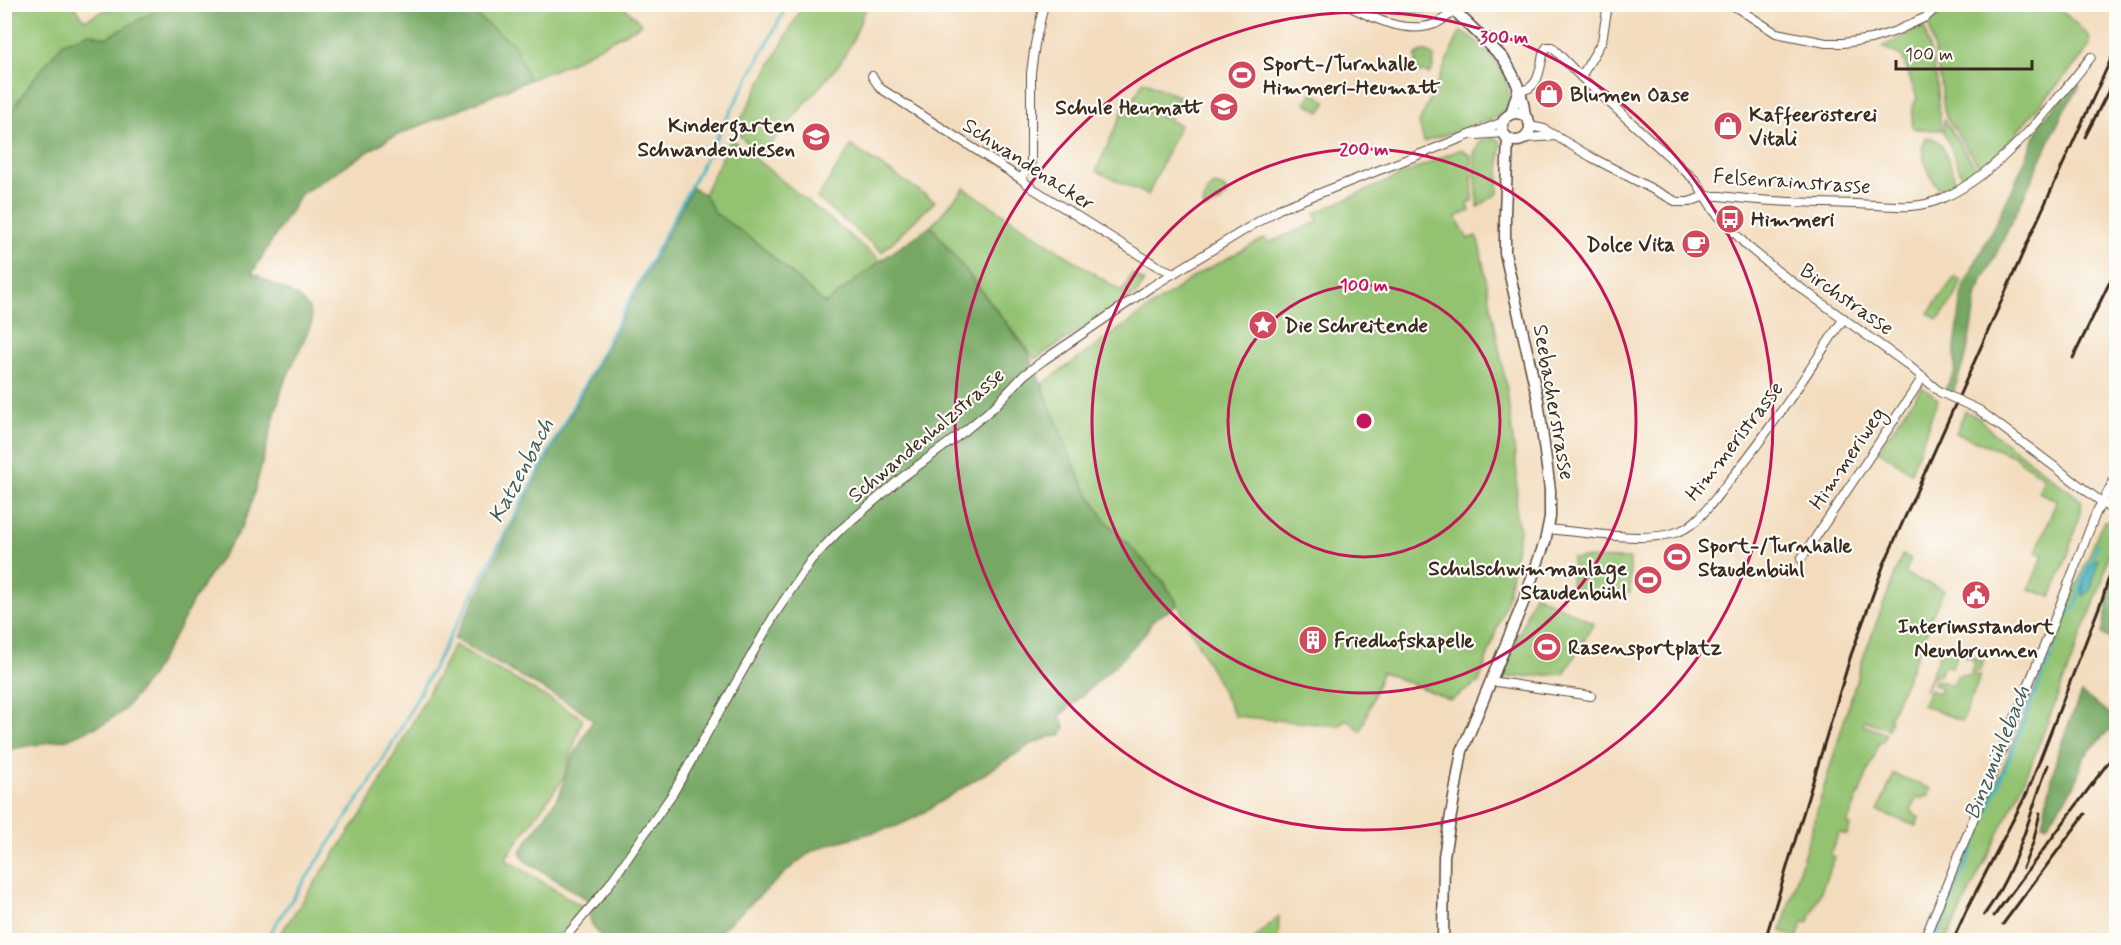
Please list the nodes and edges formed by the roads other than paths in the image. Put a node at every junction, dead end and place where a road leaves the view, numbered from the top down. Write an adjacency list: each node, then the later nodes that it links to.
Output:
1 (1044, 4): 16 (street)
2 (1344, 4): 6 (street)
3 (1608, 4): 9 (street)
4 (1731, 4): 5 (street)
5 (1940, 4)
6 (1455, 7): 10 (street)
7 (2091, 57): 17 (street, Felsenrainstrasse)
8 (872, 76): 16 (street, Schwandenacker)
9 (1581, 76): 10 (street, Felsenrainstrasse); 17 (street, Felsenrainstrasse)
10 (1518, 91): 11 (street); 12 (street, Seebacherstrasse)
11 (1527, 121): 12 (street); 13 (street); 14 (street, Seebacherstrasse)
12 (1507, 127): 14 (street); 15 (street, Seebacherstrasse); 18 (street, Schwandenholzstrasse)
13 (1557, 136): 14 (street); 17 (street)
14 (1522, 139): 15 (street, Seebacherstrasse)
15 (1506, 178): 24 (street, Seebacherstrasse)
16 (1021, 179): 18 (street, Schwandenacker)
17 (1705, 196): 19 (street, Birchstrasse)
18 (1174, 273): 28 (street, Schwandenholzstrasse)
19 (1844, 318): 20 (street, Birchstrasse); 24 (street, Himmeristrasse)
20 (1923, 377): 22 (street, Birchstrasse, bridge); 25 (street, Himmeriweg)
21 (2116, 477): 22 (street)
22 (2102, 502): 23 (street, Birchstrasse); 30 (street)
23 (2116, 513)
24 (1548, 529): 26 (street, Seebacherstrasse)
25 (1802, 559)
26 (1490, 681): 27 (street); 29 (street, Seebacherstrasse)
27 (1591, 696)
28 (563, 940)
29 (1443, 940)
30 (1924, 940)

